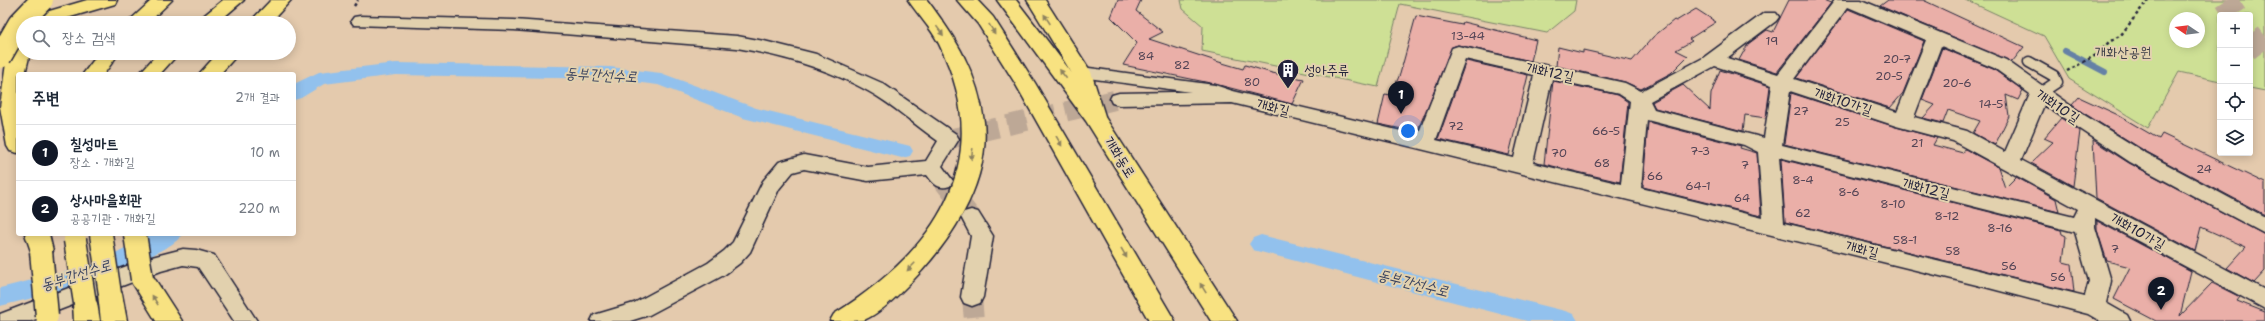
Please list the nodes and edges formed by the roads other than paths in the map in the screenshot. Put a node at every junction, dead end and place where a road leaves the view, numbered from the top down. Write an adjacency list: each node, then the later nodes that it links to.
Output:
1 (42, 0): 12 (main road, bridge)
2 (47, 0): 13 (main road)
3 (108, 0): 14 (main road)
4 (163, 0): 15 (main road)
5 (235, 0): 16 (main road)
6 (282, 0): 17 (main road)
7 (917, 0): 67 (main road, one-way to 67)
8 (966, 0): 68 (main road, one-way to 68)
9 (1006, 0): 40 (main road, 개화동로, one-way to 9)
10 (1036, 0): 34 (main road, one-way to 10)
11 (1845, 0): 23 (street, 개화10길); 35 (street)
12 (26, 16)
13 (38, 16)
14 (53, 16)
15 (145, 16)
16 (214, 16)
17 (266, 16)
18 (1770, 17): 28 (street)
19 (360, 21): 66 (street)
20 (16, 27): 21 (main road)
21 (0, 32)
22 (16, 36): 24 (main road, bridge)
23 (1936, 36): 36 (street, 개화10길); 41 (street)
24 (13, 55): 42 (main road)
25 (104, 60): 31 (main road)
26 (162, 60): 32 (main road)
27 (222, 60): 33 (main road)
28 (1712, 60): 35 (street); 39 (street)
29 (2029, 62): 36 (lane)
30 (1544, 71): 39 (street, 개화12길); 43 (street, 개화12길); 46 (street)
31 (95, 72)
32 (151, 72)
33 (211, 72)
34 (1081, 72): 37 (lane); 40 (main road)
35 (1782, 82): 41 (street, 개화10가길); 44 (street)
36 (2039, 94): 45 (street); 50 (street, 개화10길)
37 (1232, 97): 38 (street, 개화길); 43 (street, 개화길)
38 (1119, 99)
39 (1640, 99): 44 (street, 개화12길); 47 (street)
40 (1094, 116): 69 (main road, 개화동로, one-way to 40)
41 (1903, 121): 45 (street, 개화10가길)
42 (16, 137)
43 (1424, 145): 46 (street, 개화길)
44 (1768, 148): 51 (street); 52 (street, 개화12길)
45 (2011, 161): 48 (street, 개화10가길)
46 (1522, 168): 47 (street, 개화길)
47 (1630, 192): 51 (street, 개화길)
48 (2086, 202): 52 (street); 58 (street, 개화10가길)
49 (971, 216): 57 (street)
50 (2265, 226)
51 (1774, 227): 59 (street, 개화길)
52 (2084, 227): 59 (street)
53 (101, 236): 63 (main road, bridge)
54 (135, 236): 64 (main road, one-way to 54, bridge)
55 (74, 237): 60 (main road, bridge)
56 (39, 243): 61 (main road, bridge)
57 (972, 297)
58 (2265, 300)
59 (2094, 307): 70 (street, 개화길)
60 (86, 312)
61 (47, 318)
62 (7, 321): 65 (street)
63 (114, 321)
64 (169, 321)
65 (246, 321)
66 (602, 321)
67 (843, 321)
68 (1162, 321)
69 (1224, 321)
70 (2119, 321)

